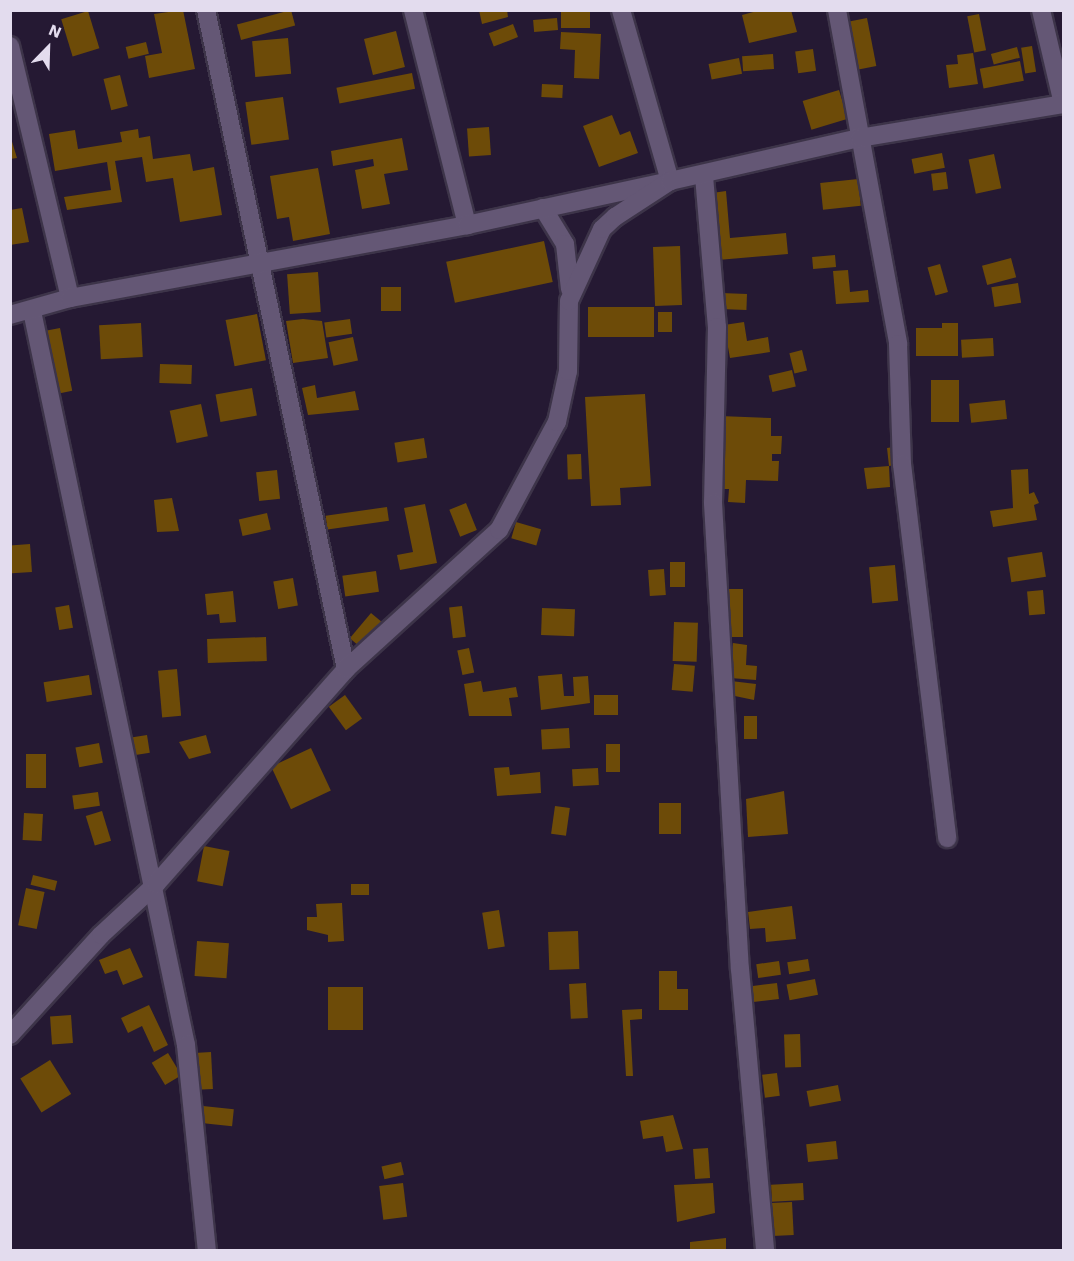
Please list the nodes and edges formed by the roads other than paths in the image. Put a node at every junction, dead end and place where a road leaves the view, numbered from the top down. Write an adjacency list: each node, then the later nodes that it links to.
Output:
1 (206, 10): 13 (street)
2 (413, 10): 12 (street)
3 (621, 10): 10 (street)
4 (837, 10): 8 (street)
5 (1041, 10): 7 (street)
6 (10, 46): 14 (street)
7 (1063, 104): 8 (street)
8 (860, 138): 9 (street); 19 (street)
9 (704, 176): 10 (street); 23 (street)
10 (670, 181): 11 (street); 15 (street)
11 (543, 208): 12 (street); 15 (street)
12 (467, 225): 13 (street)
13 (261, 261): 14 (street); 18 (street)
14 (70, 298): 16 (street)
15 (569, 301): 18 (street)
16 (32, 311): 17 (street); 20 (street)
17 (10, 315)
18 (346, 669): 20 (street)
19 (947, 838)
20 (156, 884): 21 (street); 22 (street)
21 (10, 1035)
22 (207, 1251)
23 (765, 1251)

